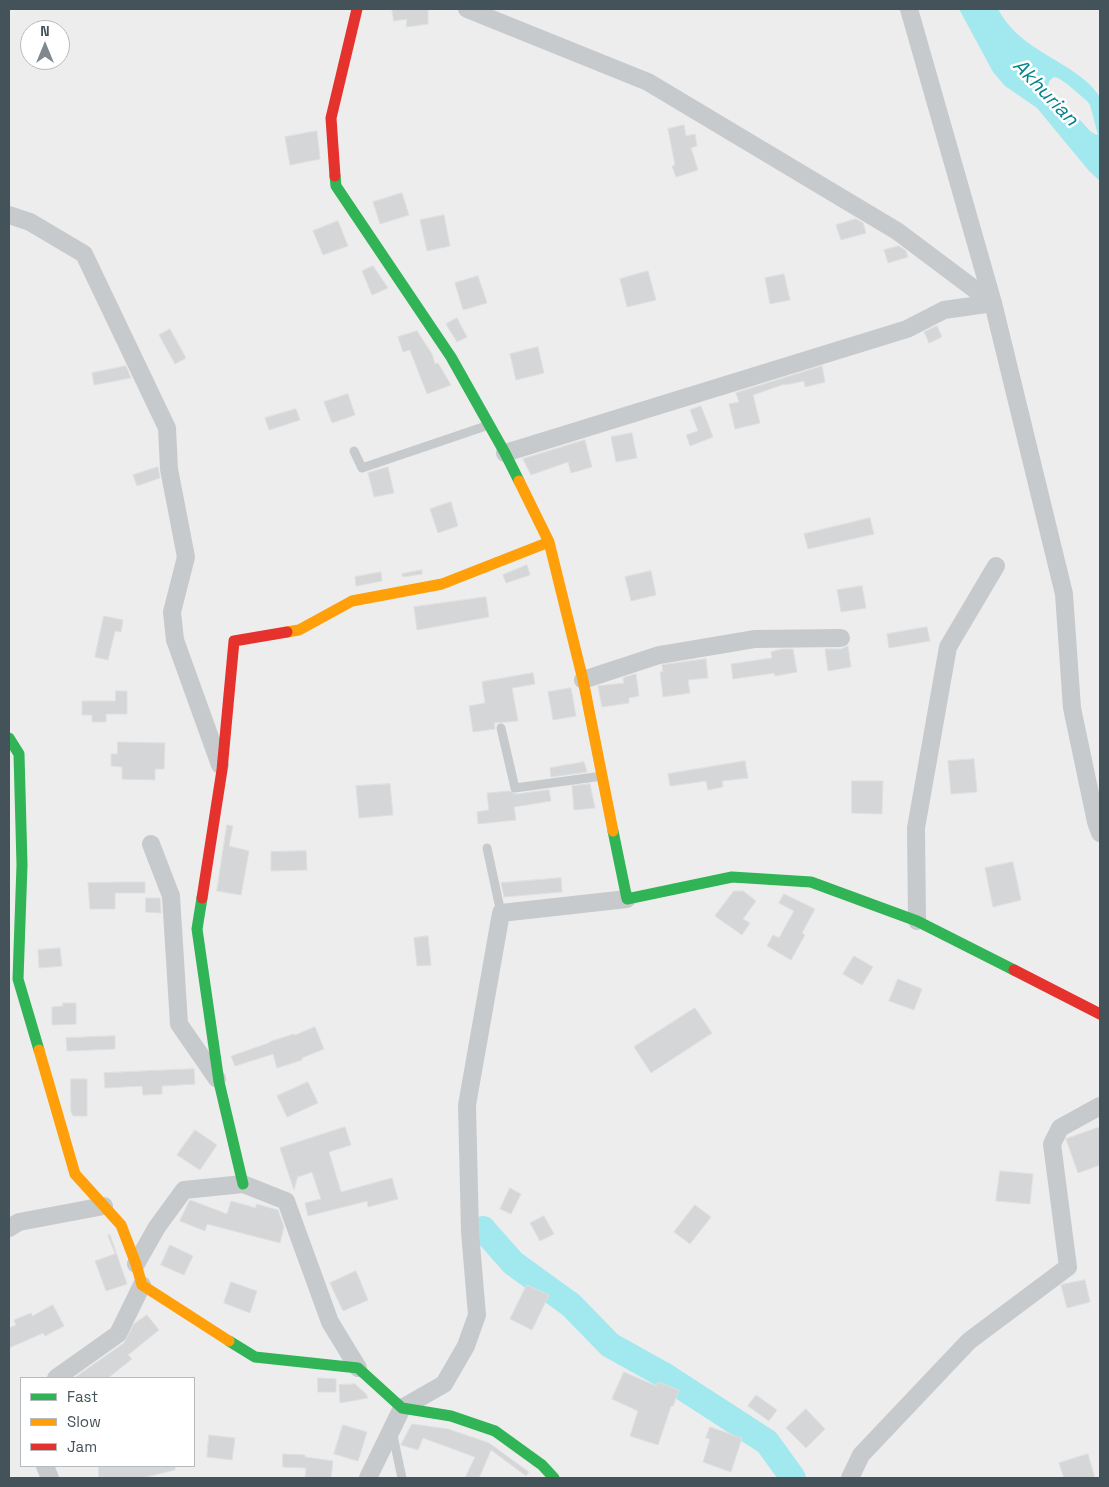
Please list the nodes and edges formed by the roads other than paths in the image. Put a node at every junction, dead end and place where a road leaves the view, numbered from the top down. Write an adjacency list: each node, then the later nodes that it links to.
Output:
1 (357, 9): 6 (street)
2 (467, 9): 5 (street)
3 (909, 9): 5 (street)
4 (9, 215): 15 (street)
5 (993, 303): 8 (street); 17 (street)
6 (489, 424): 7 (lane); 8 (street)
7 (354, 451)
8 (505, 453): 9 (street)
9 (549, 542): 12 (street); 15 (street)
10 (996, 566): 22 (street)
11 (841, 638): 12 (street)
12 (583, 680): 16 (street)
13 (500, 728): 16 (lane)
14 (9, 738): 27 (street)
15 (222, 770): 24 (street)
16 (602, 776): 20 (street)
17 (1100, 833)
18 (151, 844): 24 (street)
19 (487, 848): 21 (lane)
20 (627, 899): 21 (street); 22 (street)
21 (501, 913): 33 (street)
22 (917, 921): 23 (street)
23 (1100, 1014)
24 (219, 1082): 26 (street)
25 (1100, 1106): 38 (street)
26 (243, 1184): 29 (street); 31 (street)
27 (104, 1206): 28 (street); 29 (street)
28 (9, 1228)
29 (136, 1264): 30 (street)
30 (142, 1285): 31 (street); 32 (street)
31 (358, 1368): 33 (street)
32 (57, 1377)
33 (402, 1408): 34 (street); 37 (street)
34 (392, 1428): 35 (street); 36 (lane)
35 (368, 1478)
36 (402, 1478)
37 (554, 1478)
38 (850, 1478)

